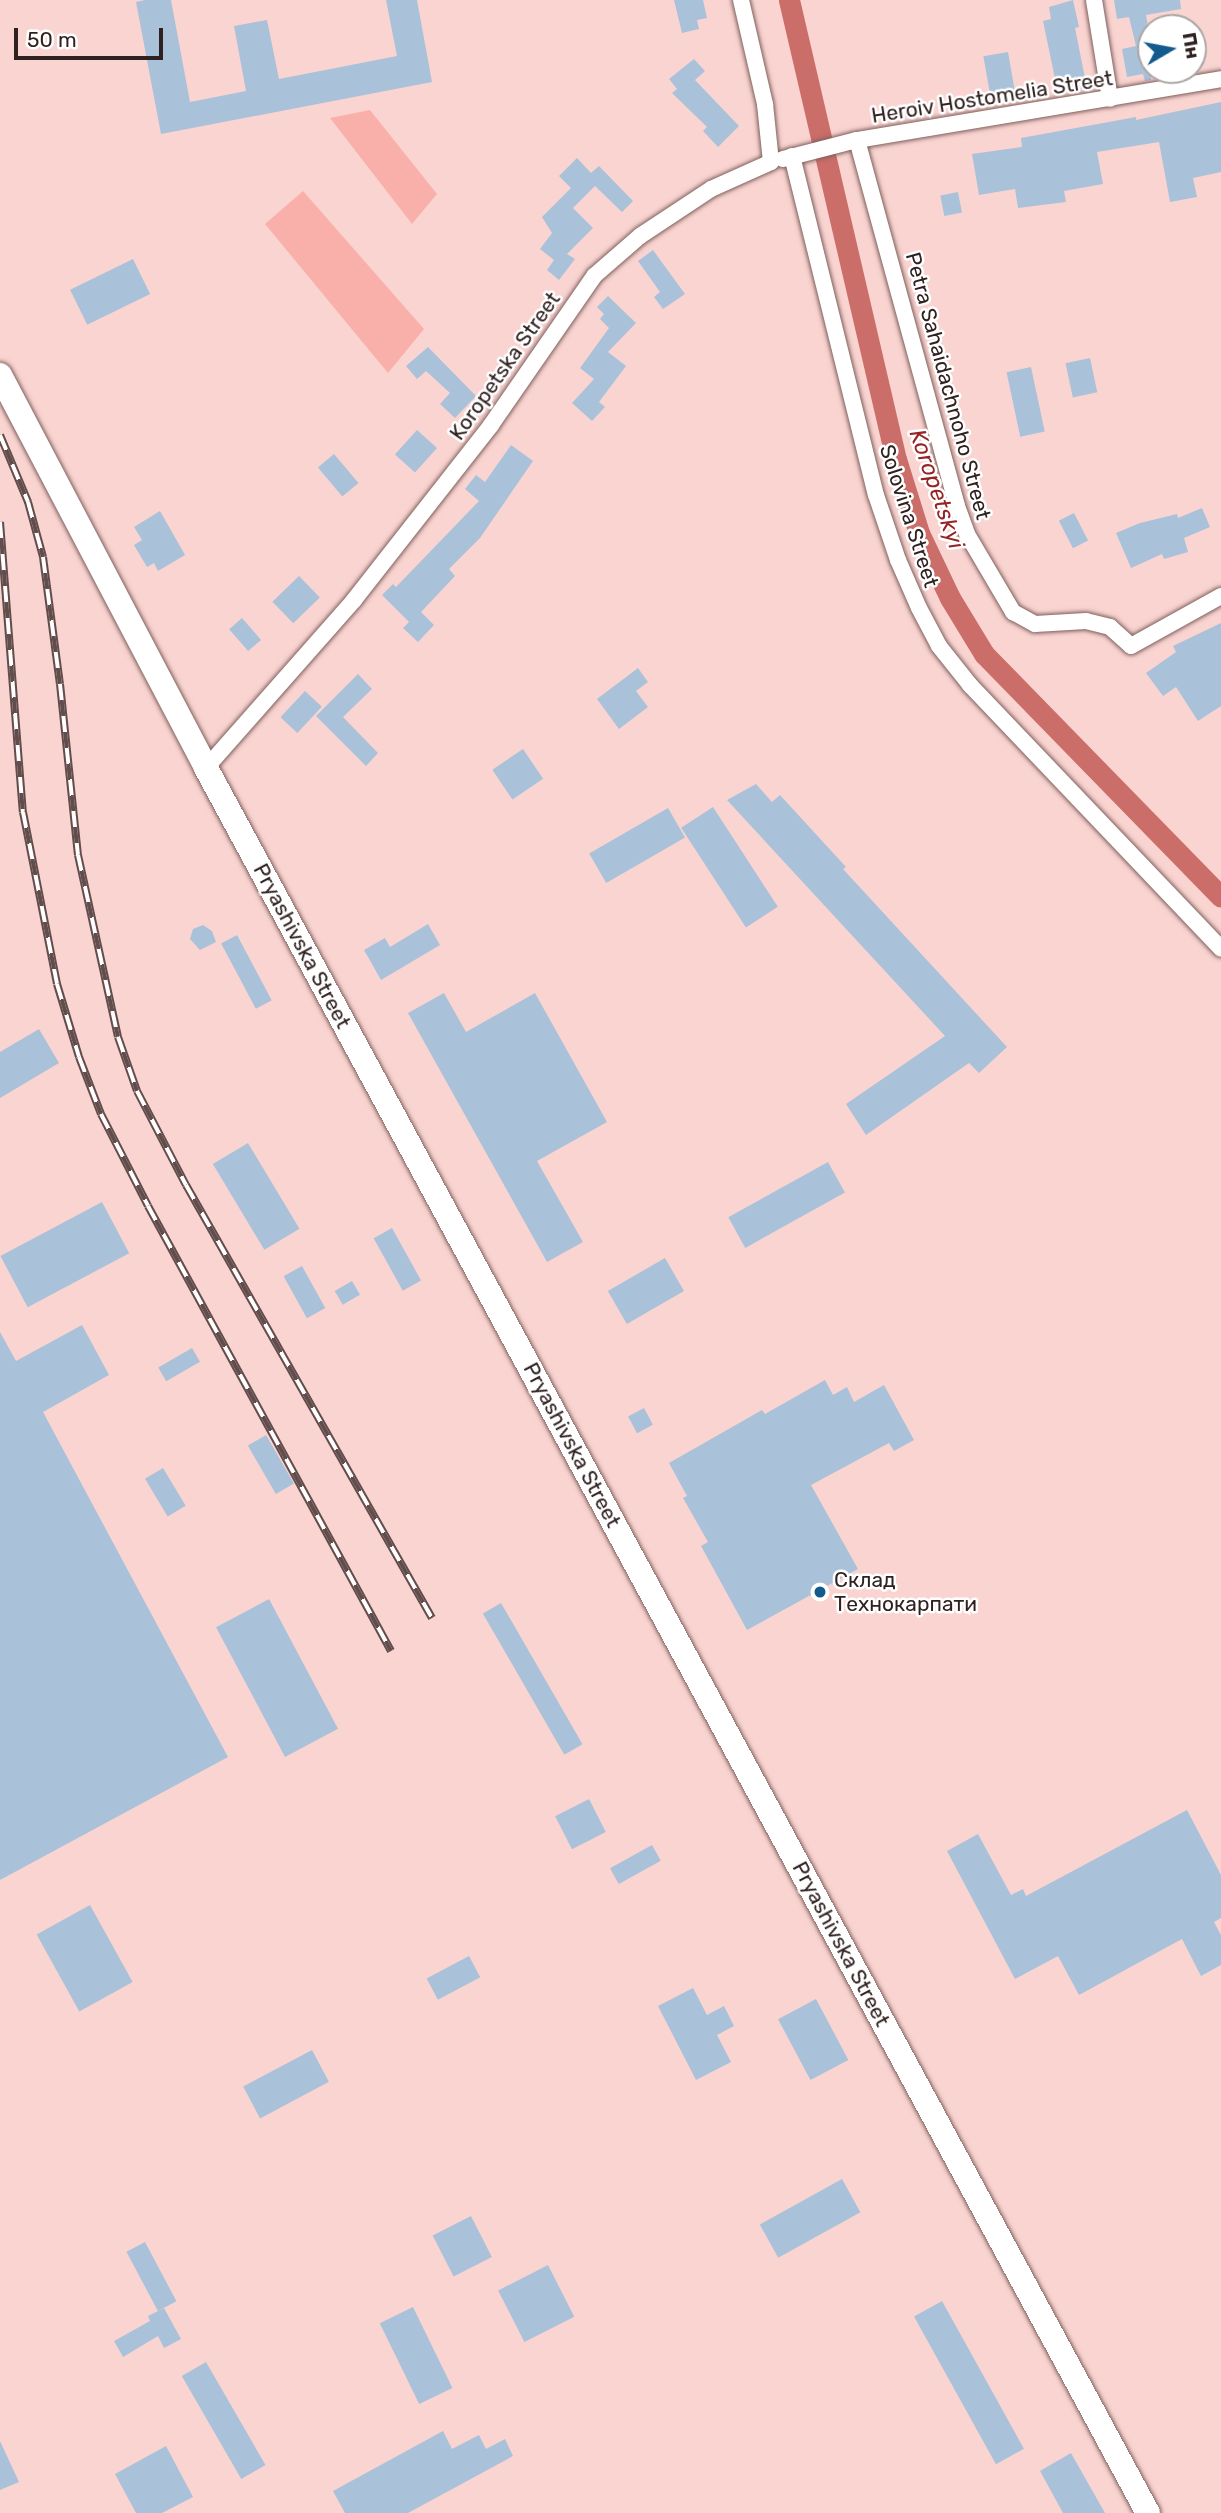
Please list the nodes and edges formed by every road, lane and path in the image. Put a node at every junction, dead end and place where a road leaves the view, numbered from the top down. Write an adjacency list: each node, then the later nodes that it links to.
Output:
1 (741, 0): 7 (street)
2 (1094, 0): 4 (street)
3 (1221, 79): 4 (street, Heroiv Hostomelia Street)
4 (1110, 99): 5 (street, Heroiv Hostomelia Street)
5 (857, 140): 6 (street, Heroiv Hostomelia Street); 9 (street, Petra Sahaidachnoho Street)
6 (792, 156): 7 (street, Heroiv Hostomelia Street); 11 (street, Solovina Street)
7 (771, 162): 10 (street, Koropetska Street)
8 (0, 375): 10 (main road, Pryashivska Street)
9 (1221, 596)
10 (206, 768): 12 (main road, Pryashivska Street)
11 (1221, 948)
12 (1148, 2513)

